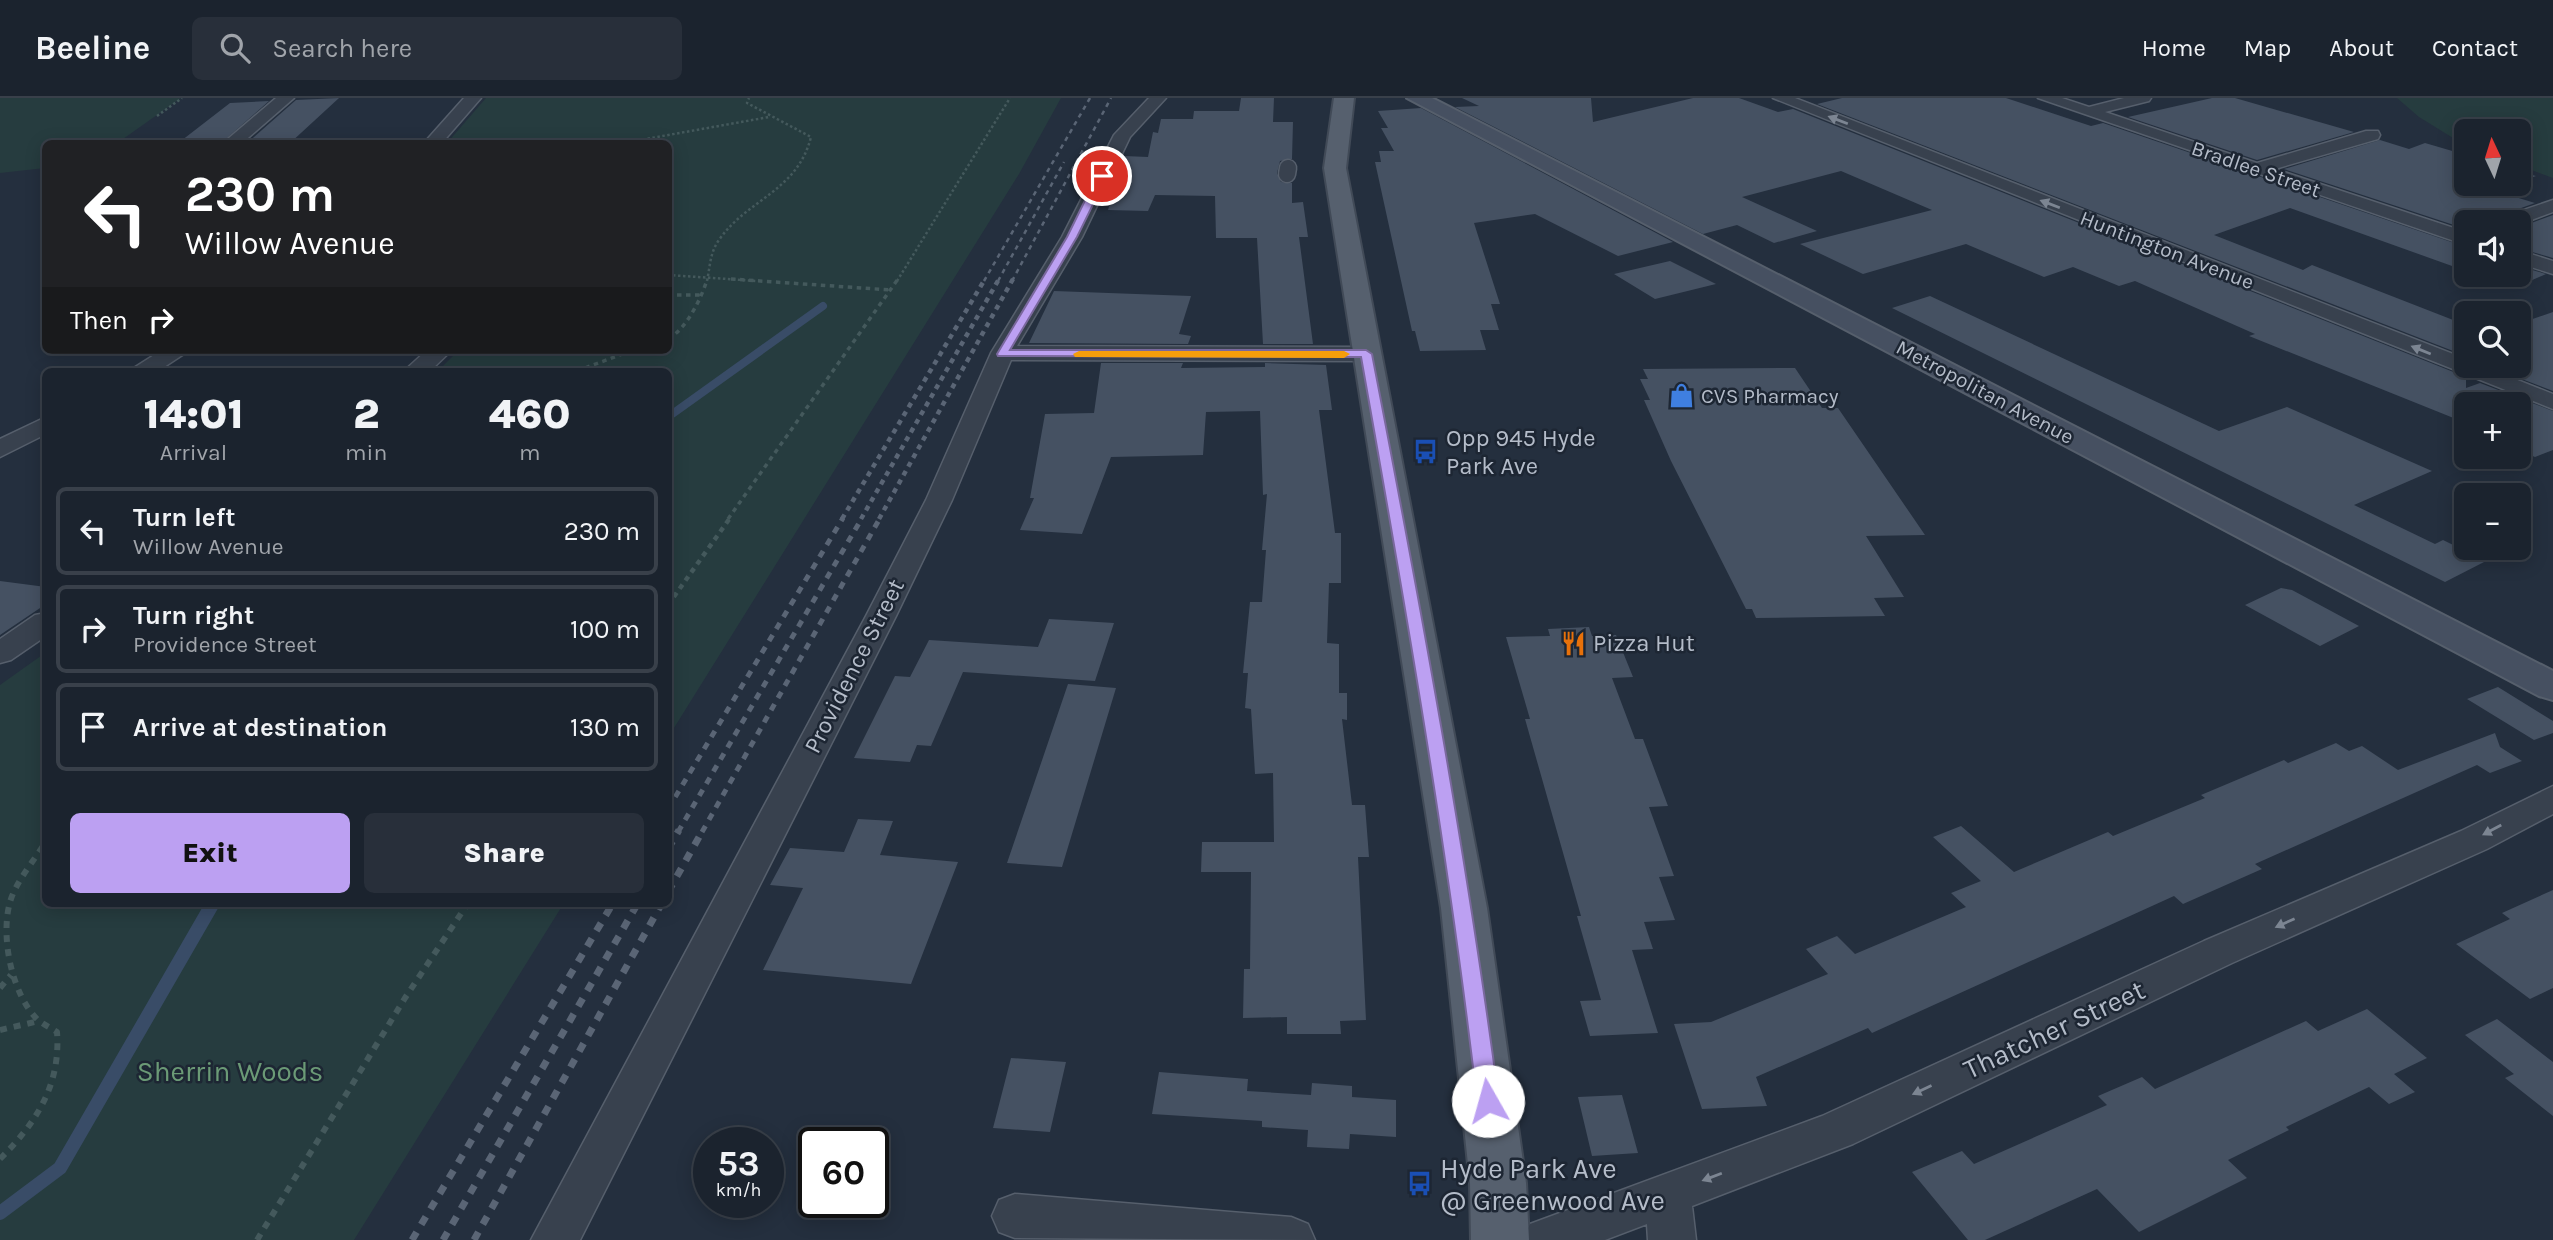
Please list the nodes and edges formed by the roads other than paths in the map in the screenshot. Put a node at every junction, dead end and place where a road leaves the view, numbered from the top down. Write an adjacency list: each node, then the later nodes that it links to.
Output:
1 (286, 98): 11 (street)
2 (473, 98): 12 (street)
3 (1158, 98): 21 (street, Providence Street)
4 (1344, 98): 22 (main road)
5 (1417, 98): 30 (street, Metropolitan Avenue)
6 (1781, 98): 25 (street, Huntington Avenue, one-way to 6)
7 (2046, 98): 9 (street, Bradlee Street)
8 (2143, 98): 9 (street)
9 (2088, 112): 13 (street, Bradlee Street)
10 (2372, 135): 13 (street)
11 (235, 140)
12 (435, 140)
13 (2256, 169): 16 (street, Bradlee Street)
14 (2553, 206): 15 (street)
15 (2531, 214)
16 (2454, 234)
17 (2531, 260): 18 (street)
18 (2553, 268)
19 (172, 354): 23 (street)
20 (436, 354): 24 (street)
21 (1002, 354): 22 (street); 34 (street, Providence Street)
22 (1366, 354): 36 (main road)
23 (146, 368)
24 (420, 368)
25 (2553, 402)
26 (42, 426): 27 (street)
27 (0, 449)
28 (42, 625): 29 (street)
29 (0, 653)
30 (2553, 687)
31 (2553, 799): 32 (street, Thatcher Street, one-way to 32)
32 (1668, 1194): 37 (street, Thatcher Street); 38 (street)
33 (1015, 1216): 35 (street)
34 (555, 1240)
35 (1291, 1240)
36 (1500, 1240)
37 (1547, 1240)
38 (1672, 1240)

